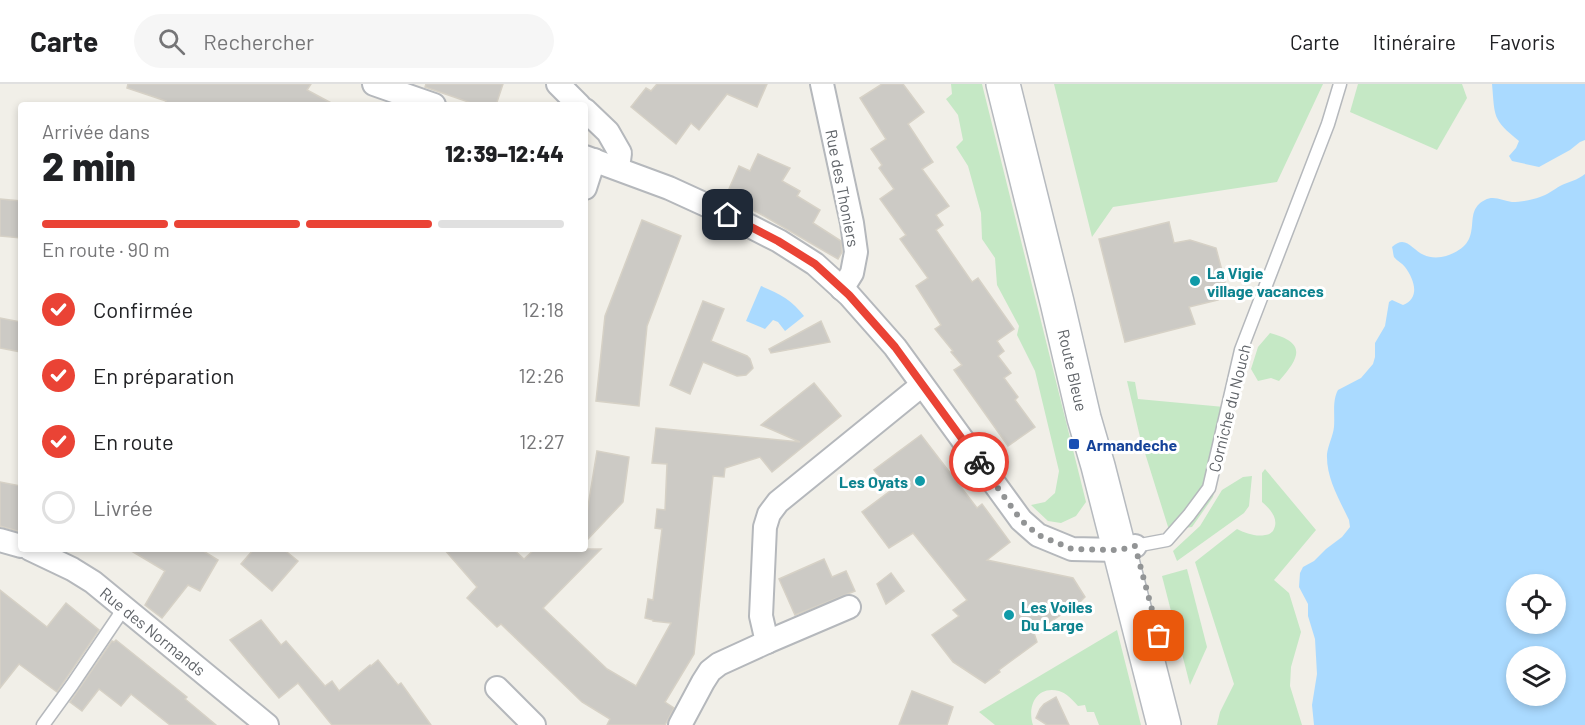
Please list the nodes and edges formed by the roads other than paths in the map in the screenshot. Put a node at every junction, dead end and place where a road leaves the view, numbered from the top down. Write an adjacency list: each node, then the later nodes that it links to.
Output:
1 (374, 84): 7 (street)
2 (558, 84): 8 (street)
3 (822, 84): 12 (street, Rue des Thoniers)
4 (1003, 84): 16 (street, Route Bleue)
5 (1024, 84): 16 (street, Route Bleue)
6 (1340, 84): 16 (lane, Corniche du Nouch)
7 (425, 102)
8 (576, 102)
9 (588, 113): 11 (street)
10 (590, 158): 11 (street)
11 (618, 168): 12 (street)
12 (842, 289): 13 (street)
13 (922, 385): 16 (street); 20 (street)
14 (0, 540): 15 (street, Rue des Normands)
15 (18, 545)
16 (1127, 548): 26 (street, Route Bleue); 27 (street, Route Bleue)
17 (38, 552): 18 (street, Rue des Normands)
18 (123, 606): 22 (lane); 23 (street, Rue des Normands)
19 (849, 608): 20 (street)
20 (767, 642): 25 (street)
21 (497, 688): 24 (street)
22 (43, 725)
23 (267, 725)
24 (534, 725)
25 (680, 725)
26 (1164, 725)
27 (1182, 725)

